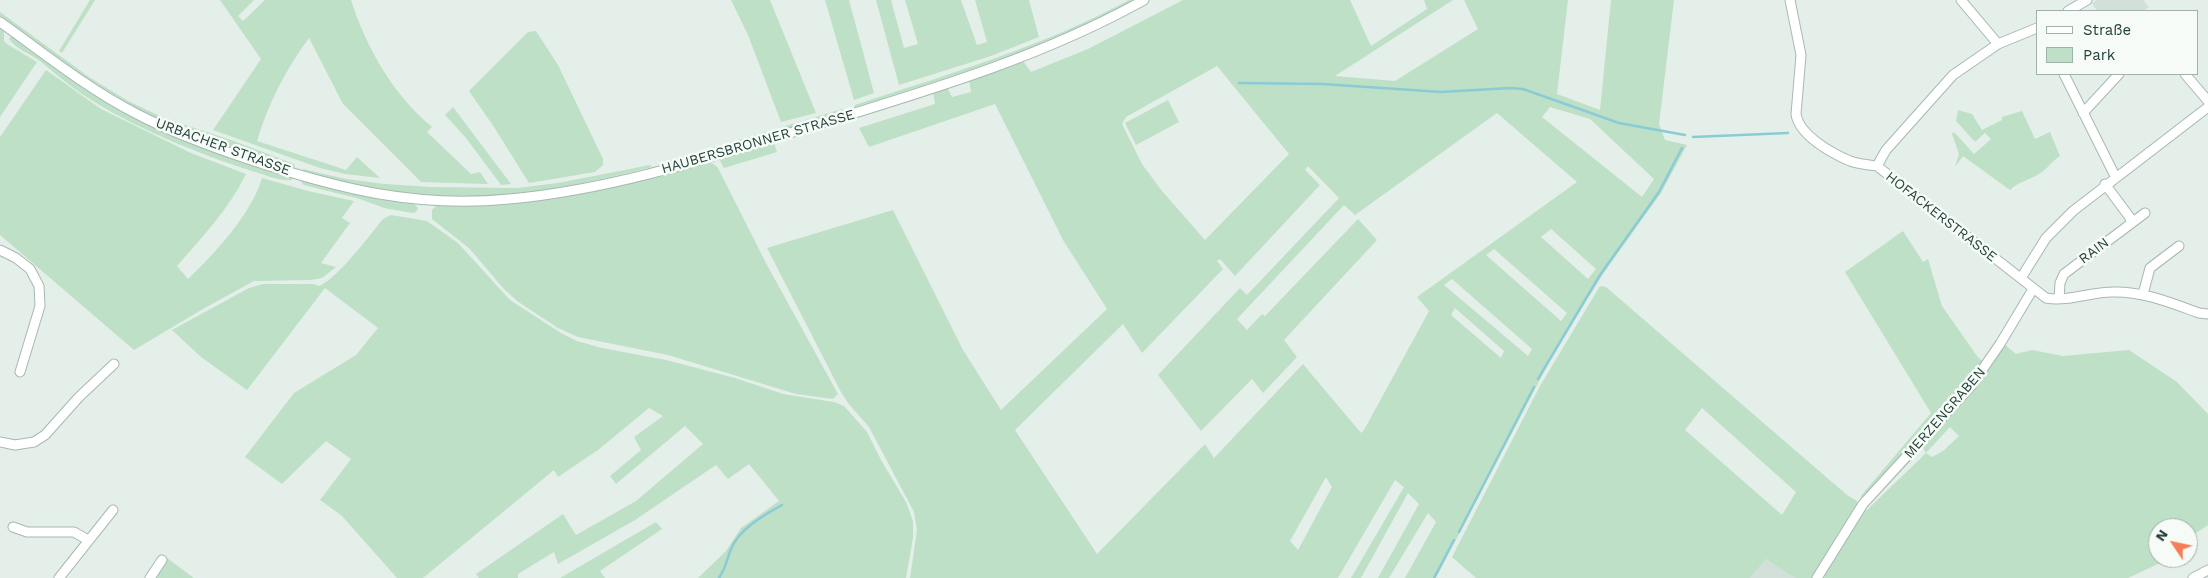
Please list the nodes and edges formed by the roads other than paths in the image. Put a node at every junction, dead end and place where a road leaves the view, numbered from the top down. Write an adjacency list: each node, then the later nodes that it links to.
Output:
1 (1144, 0): 18 (street, HAUBERSBRONNER STRASSE)
2 (1790, 0): 15 (street, HOFACKERSTRASSE)
3 (1961, 0): 8 (street)
4 (2087, 0): 5 (street)
5 (2070, 10)
6 (0, 22): 18 (street, URBACHER STRASSE)
7 (2036, 28): 8 (street)
8 (1998, 44): 15 (street)
9 (2064, 75): 14 (street)
10 (2118, 75): 14 (street)
11 (2186, 75): 12 (street)
12 (2208, 101)
13 (2208, 107): 16 (street)
14 (2083, 113): 16 (street)
15 (1877, 166): 23 (street, HOFACKERSTRASSE)
16 (2115, 176): 17 (street)
17 (2105, 184): 20 (street); 23 (street)
18 (354, 190)
19 (2145, 213): 20 (street, RAIN)
20 (2130, 224): 26 (street, RAIN)
21 (2179, 246): 25 (street)
22 (0, 250): 29 (street)
23 (2021, 278): 24 (street, HOFACKERSTRASSE)
24 (2033, 289): 26 (street, HOFACKERSTRASSE); 38 (street, MERZENGRABEN)
25 (2143, 294): 26 (street, HOFACKERSTRASSE); 27 (street, HOFACKERSTRASSE)
26 (2059, 299)
27 (2208, 314)
28 (114, 364): 30 (street)
29 (20, 372)
30 (0, 442)
31 (113, 510): 33 (street)
32 (13, 528): 33 (street)
33 (88, 540): 36 (street)
34 (162, 560): 37 (street)
35 (2208, 570): 39 (street)
36 (59, 578)
37 (150, 578)
38 (1817, 578)
39 (2193, 578)

